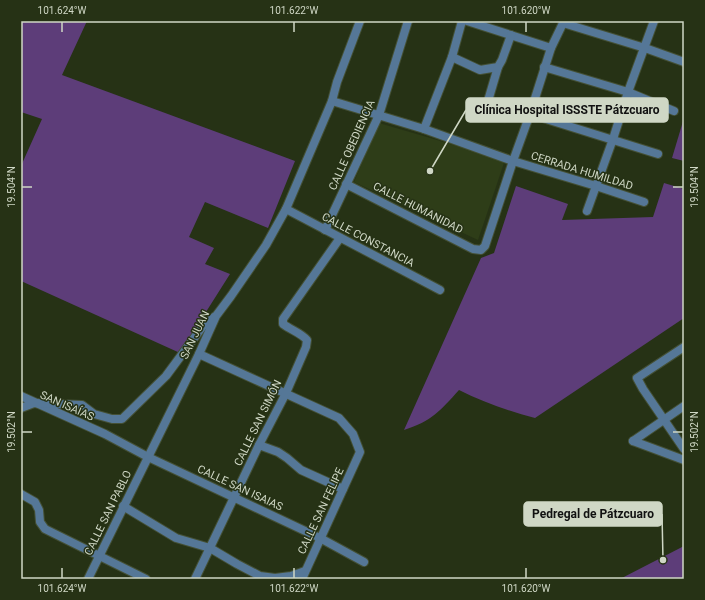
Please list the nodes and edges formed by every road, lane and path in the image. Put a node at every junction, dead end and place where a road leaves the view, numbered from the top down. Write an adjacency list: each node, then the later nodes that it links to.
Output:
1 (360, 21): 15 (street, SAN JUAN)
2 (408, 21): 19 (street, CALLE OBEDIENCIA)
3 (462, 21): 10 (street)
4 (467, 21): 7 (street)
5 (654, 21): 9 (street)
6 (563, 22): 8 (street); 9 (street)
7 (511, 35): 8 (street); 12 (street)
8 (551, 48): 13 (street)
9 (645, 48): 11 (street); 14 (street)
10 (452, 57): 12 (street); 20 (street)
11 (684, 62)
12 (498, 67): 16 (street)
13 (544, 67): 14 (street); 18 (street)
14 (628, 92): 17 (street); 21 (street)
15 (332, 101): 19 (street, CERRADA HUMILDAD); 27 (street, SAN JUAN)
16 (486, 111)
17 (674, 111)
18 (530, 114): 21 (street); 23 (street)
19 (379, 115): 20 (street, CERRADA HUMILDAD); 24 (street, CALLE OBEDIENCIA)
20 (424, 129): 23 (street, CERRADA HUMILDAD)
21 (613, 139): 22 (street); 25 (street)
22 (658, 154)
23 (513, 161): 24 (street, CALLE HUMANIDAD); 25 (street, CERRADA HUMILDAD)
24 (346, 184): 29 (street, CALLE OBEDIENCIA)
25 (596, 186): 26 (street, CERRADA HUMILDAD); 28 (street)
26 (644, 202)
27 (286, 208): 29 (street, CALLE CONSTANCIA); 32 (street, SAN JUAN)
28 (587, 211)
29 (325, 230): 30 (street, CALLE CONSTANCIA)
30 (340, 238): 31 (street, CALLE CONSTANCIA); 35 (street, CALLE SAN SIMÓN)
31 (440, 290)
32 (216, 316): 34 (street, SAN JUAN); 37 (street)
33 (684, 347): 40 (street)
34 (199, 354): 35 (street); 44 (street, SAN JUAN)
35 (286, 393): 42 (street, CALLE SAN SIMÓN); 46 (street, CALLE SAN FELIPE)
36 (21, 396): 37 (street, SAN ISAÍAS)
37 (34, 403): 39 (street); 41 (street, SAN ISAÍAS)
38 (684, 406): 40 (street)
39 (21, 408)
40 (665, 420): 43 (street); 45 (street)
41 (105, 434): 44 (street, CALLE SAN ISAIAS)
42 (259, 446): 46 (street); 48 (street, CALLE SAN SIMÓN)
43 (684, 449)
44 (148, 457): 48 (street, CALLE SAN ISAIAS); 49 (street, CALLE SAN PABLO)
45 (684, 460)
46 (342, 490): 50 (street, CALLE SAN FELIPE)
47 (21, 494): 52 (street)
48 (234, 498): 50 (street, CALLE SAN ISAIAS); 51 (street, CALLE SAN SIMÓN)
49 (123, 506): 51 (street); 52 (street, CALLE SAN PABLO)
50 (320, 538): 53 (street, CALLE SAN ISAIAS); 54 (street, CALLE SAN FELIPE)
51 (210, 548): 54 (street); 57 (street, CALLE SAN SIMÓN)
52 (99, 555): 55 (street, CALLE SAN PABLO); 56 (street)
53 (364, 562)
54 (305, 571): 58 (street, CALLE SAN FELIPE)
55 (88, 579)
56 (146, 579)
57 (195, 579)
58 (302, 579)

